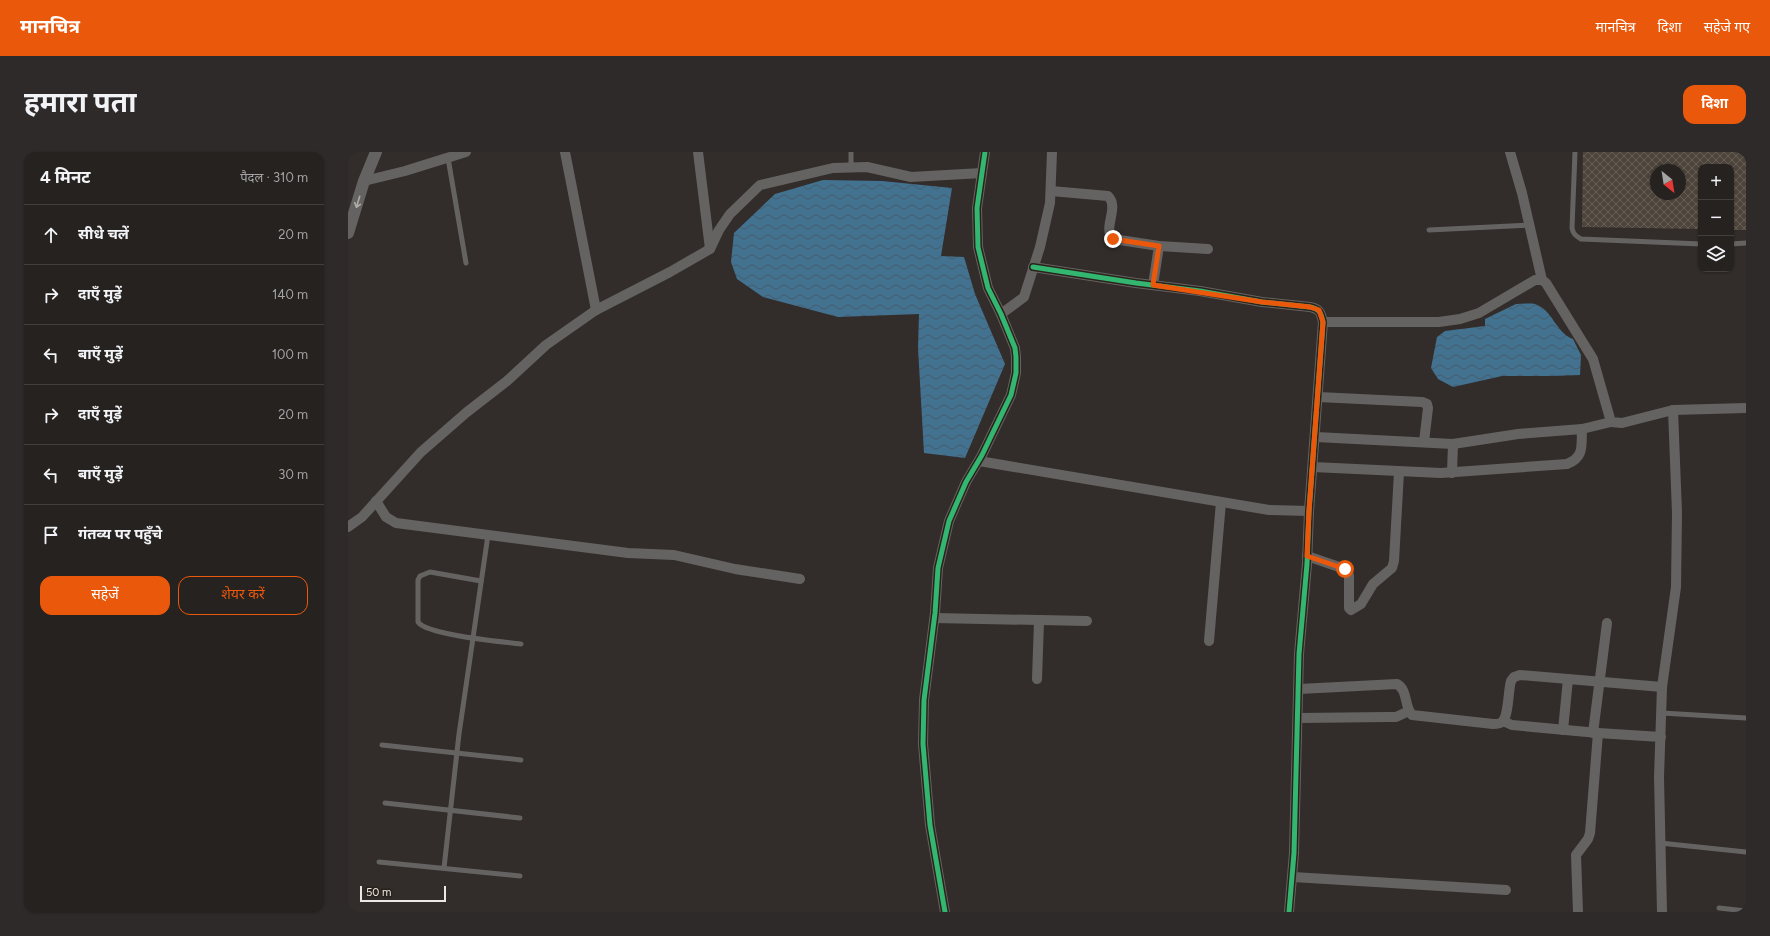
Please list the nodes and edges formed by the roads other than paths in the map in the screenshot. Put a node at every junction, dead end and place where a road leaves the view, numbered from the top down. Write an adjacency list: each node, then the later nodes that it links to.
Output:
1 (376, 152): 13 (street)
2 (466, 152): 10 (street)
3 (565, 152): 28 (street)
4 (698, 152): 22 (street)
5 (851, 152): 11 (lane)
6 (985, 152): 12 (street)
7 (1052, 152): 14 (street)
8 (1510, 152): 15 (street)
9 (1575, 152): 18 (lane)
10 (448, 158): 13 (street); 24 (lane)
11 (851, 168): 12 (street); 22 (street)
12 (982, 173): 29 (street)
13 (364, 181): 17 (street, one-way to 17)
14 (1051, 191): 21 (street); 25 (street)
15 (1529, 225): 16 (lane); 26 (street)
16 (1429, 230)
17 (348, 232)
18 (1698, 244)
19 (1734, 244): 20 (lane)
20 (1746, 244)
21 (1159, 246): 23 (street); 27 (street)
22 (710, 249): 28 (street)
23 (1208, 249)
24 (466, 263)
25 (1033, 267): 27 (street); 29 (street)
26 (1542, 280): 30 (street); 34 (street)
27 (1153, 285): 30 (street)
28 (596, 310): 43 (street)
29 (1001, 314): 39 (street)
30 (1323, 322): 31 (street)
31 (1318, 397): 36 (street); 37 (street)
32 (1746, 408): 33 (street)
33 (1673, 410): 34 (street); 61 (street)
34 (1611, 422): 35 (street)
35 (1582, 429): 38 (street); 42 (street)
36 (1316, 437): 37 (street); 40 (street)
37 (1424, 442): 38 (street)
38 (1454, 444): 42 (street)
39 (979, 461): 44 (street); 51 (street)
40 (1313, 468): 41 (street); 45 (street)
41 (1399, 472): 42 (street); 48 (street)
42 (1452, 473)
43 (376, 501): 46 (street); 47 (street)
44 (1221, 502): 45 (street); 56 (street)
45 (1309, 511): 48 (street)
46 (348, 527)
47 (488, 535): 49 (street); 50 (lane)
48 (1307, 556): 62 (street)
49 (800, 579)
50 (481, 581): 55 (lane); 55 (lane)
51 (935, 618): 52 (street); 86 (street)
52 (1039, 621): 53 (street); 58 (street)
53 (1087, 621)
54 (1607, 623): 60 (street)
55 (473, 638): 57 (lane); 72 (lane)
56 (1209, 641)
57 (521, 644)
58 (1037, 679)
59 (1568, 679): 60 (street); 67 (street); 68 (street)
60 (1599, 682): 61 (street); 69 (street)
61 (1662, 687): 64 (street)
62 (1299, 689): 63 (street); 65 (street)
63 (1408, 711): 65 (street); 67 (street)
64 (1662, 713): 66 (lane); 70 (street)
65 (1299, 718): 82 (street)
66 (1746, 718)
67 (1503, 721): 68 (street)
68 (1563, 730): 69 (street)
69 (1596, 733): 70 (street); 88 (street)
70 (1661, 737): 77 (street)
71 (382, 745): 72 (lane)
72 (457, 753): 73 (lane); 75 (lane)
73 (521, 760)
74 (385, 803): 75 (lane)
75 (450, 810): 76 (lane); 80 (lane)
76 (520, 818)
77 (1660, 843): 78 (lane); 89 (street)
78 (1746, 852)
79 (379, 862): 80 (lane)
80 (444, 868): 81 (lane)
81 (520, 876)
82 (1293, 877): 83 (street); 87 (street)
83 (1506, 890)
84 (1718, 908): 85 (lane)
85 (1746, 911)
86 (945, 912)
87 (1289, 912)
88 (1578, 912)
89 (1662, 912)

